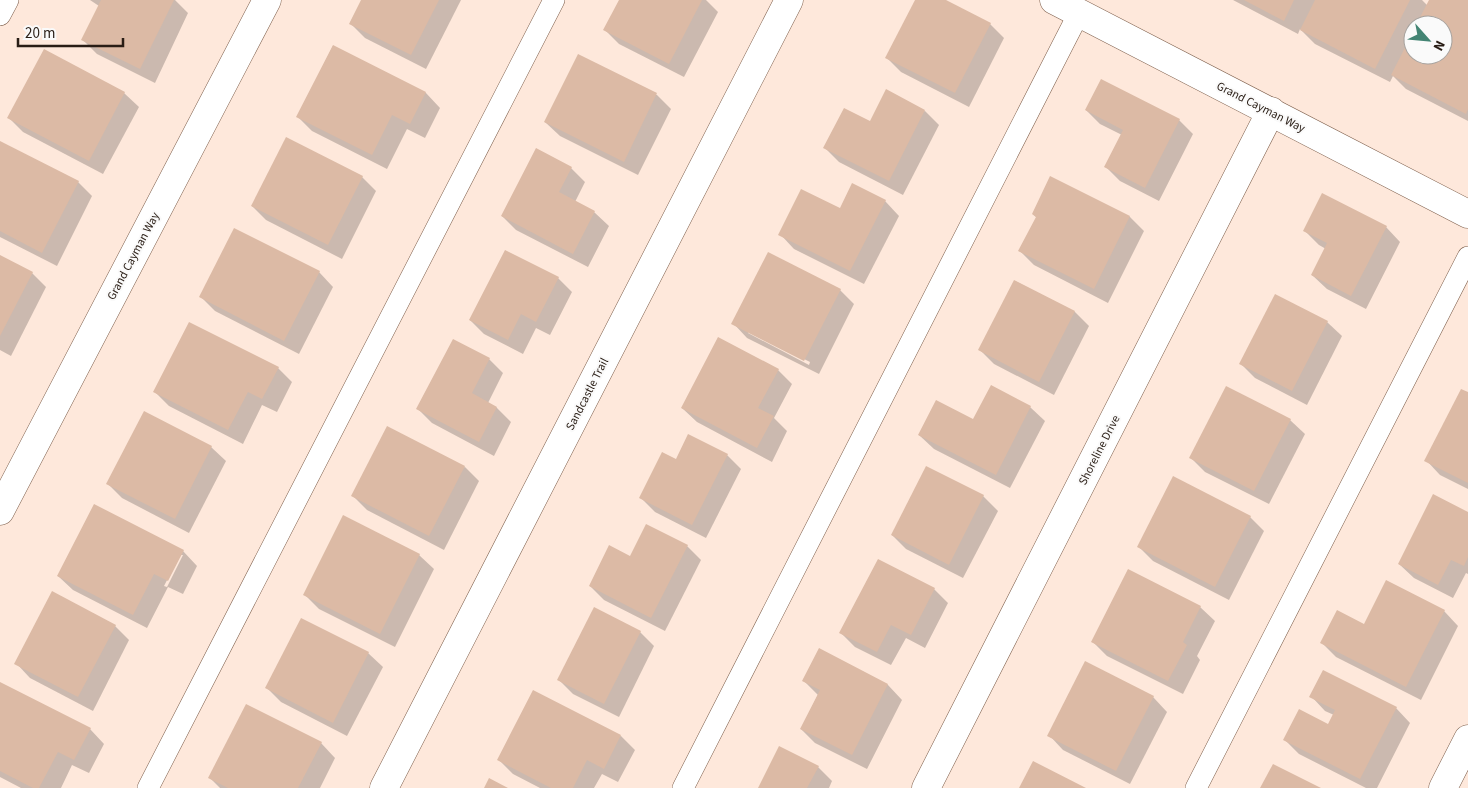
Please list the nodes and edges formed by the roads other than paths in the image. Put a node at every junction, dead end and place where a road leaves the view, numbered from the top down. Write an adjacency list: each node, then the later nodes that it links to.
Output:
1 (8, 0): 7 (lane)
2 (267, 0): 11 (street, Grand Cayman Way)
3 (554, 0): 13 (lane)
4 (789, 0): 14 (street, Sandcastle Trail)
5 (1054, 0): 6 (street, Grand Cayman Way)
6 (1079, 13): 8 (street, Grand Cayman Way); 15 (lane)
7 (0, 15)
8 (1271, 111): 9 (street, Grand Cayman Way); 16 (street, Shoreline Drive)
9 (1468, 214)
10 (1468, 257): 17 (lane)
11 (0, 511)
12 (1468, 739): 18 (street)
13 (148, 788)
14 (384, 788)
15 (683, 788)
16 (926, 788)
17 (1196, 788)
18 (1443, 788)

